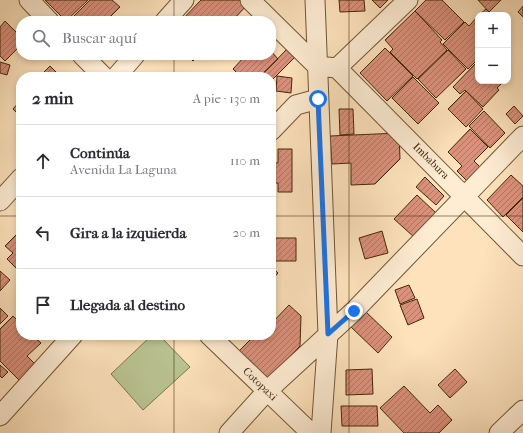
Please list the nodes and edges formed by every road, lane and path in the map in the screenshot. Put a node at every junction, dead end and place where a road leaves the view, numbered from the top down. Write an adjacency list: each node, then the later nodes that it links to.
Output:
1 (29, 0): 6 (street)
2 (184, 0): 7 (street)
3 (250, 0): 8 (street)
4 (314, 0): 12 (street)
5 (408, 0): 13 (street)
6 (44, 16)
7 (170, 16)
8 (266, 16)
9 (276, 26): 12 (street)
10 (87, 60): 14 (street)
11 (131, 60): 15 (street)
12 (317, 66): 13 (street); 16 (street)
13 (337, 68): 20 (street, Imbabura)
14 (99, 72)
15 (120, 72)
16 (318, 99): 17 (street); 23 (street)
17 (276, 126)
18 (523, 136): 20 (street)
19 (16, 183): 21 (street)
20 (466, 196): 22 (street, Imbabura); 23 (street)
21 (0, 201)
22 (523, 256)
23 (328, 334): 26 (street); 31 (street)
24 (68, 340): 28 (street)
25 (214, 340): 26 (street, Cotopaxi)
26 (267, 390): 29 (street); 30 (street, Cotopaxi)
27 (523, 410): 32 (street)
28 (0, 416)
29 (229, 433)
30 (311, 433)
31 (321, 433)
32 (499, 433)

